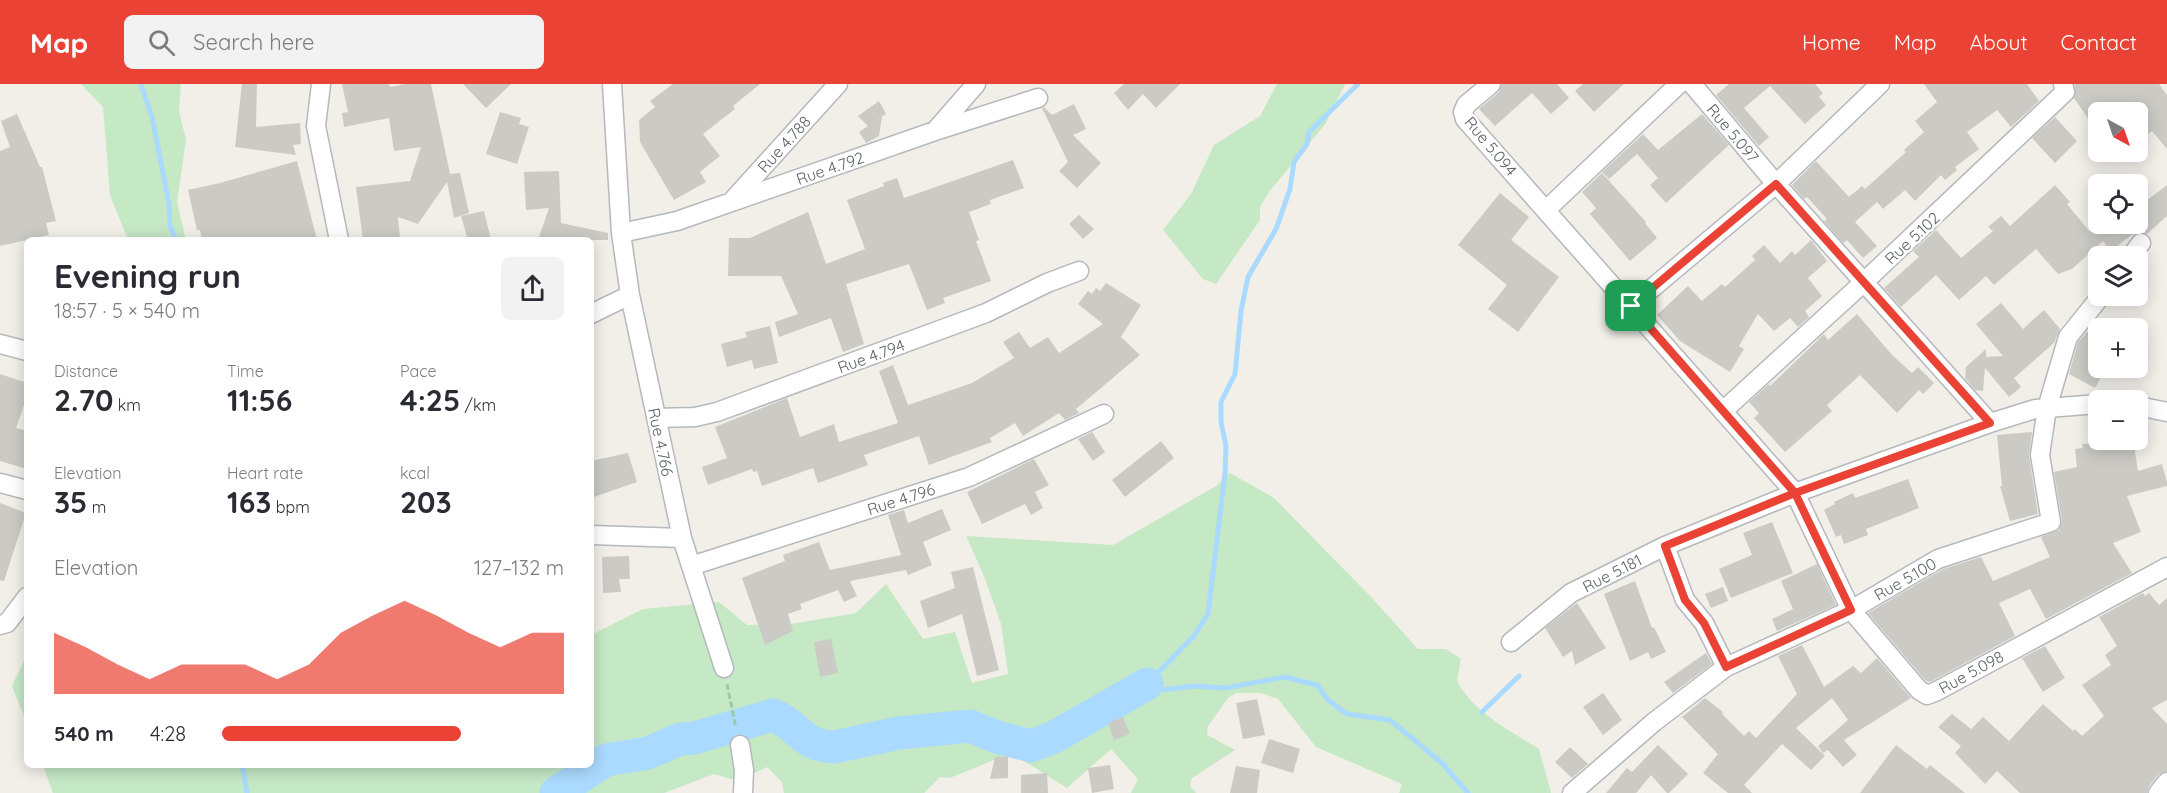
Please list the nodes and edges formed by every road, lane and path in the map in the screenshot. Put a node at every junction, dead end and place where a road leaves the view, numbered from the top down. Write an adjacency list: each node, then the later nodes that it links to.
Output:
1 (321, 84): 16 (street)
2 (612, 84): 15 (street, Rue 4.766)
3 (838, 84): 13 (street, Rue 4.788)
4 (976, 84): 11 (street)
5 (1491, 84): 14 (street, Rue 5.094)
6 (1679, 84): 14 (street)
7 (1692, 84): 12 (street, Rue 5.097)
8 (1880, 84): 12 (street)
9 (2063, 84): 18 (street, Rue 5.102)
10 (1038, 98): 11 (street, Rue 4.792)
11 (934, 131): 13 (street, Rue 4.792)
12 (1776, 184): 18 (street, Rue 5.097); 20 (street)
13 (730, 203): 15 (street, Rue 4.792)
14 (1546, 210): 20 (street, Rue 5.094)
15 (621, 232): 19 (street, Rue 4.766)
16 (338, 237)
17 (1080, 271): 31 (street, Rue 4.794)
18 (1864, 282): 28 (street, Rue 5.102); 32 (street, Rue 5.097)
19 (630, 295): 22 (street); 31 (street, Rue 4.766)
20 (1631, 306): 28 (street, Rue 5.098)
21 (2093, 306): 26 (street, Rue 5.100)
22 (594, 313)
23 (0, 344): 24 (street)
24 (24, 350)
25 (2088, 405): 26 (street, Rue 5.181)
26 (2048, 408): 32 (street, Rue 5.181); 42 (street, Rue 5.100)
27 (2148, 408): 29 (street)
28 (1724, 411): 35 (street, Rue 5.098)
29 (2167, 412)
30 (1104, 414): 39 (street, Rue 4.796)
31 (656, 418): 37 (street, Rue 4.766)
32 (1990, 423): 35 (street, Rue 5.181)
33 (0, 483): 34 (street)
34 (24, 489)
35 (1795, 493): 38 (street, Rue 5.181); 42 (street, Rue 5.098)
36 (594, 535): 37 (street)
37 (682, 538): 39 (street, Rue 4.766)
38 (1665, 546): 44 (street, Rue 5.181); 45 (street)
39 (691, 566): 46 (street, Rue 4.766)
40 (2167, 567): 42 (street, Rue 5.098)
41 (24, 601): 43 (street)
42 (1851, 610): 45 (street, Rue 5.100)
43 (0, 625)
44 (1511, 642)
45 (1726, 667): 50 (street, Rue 5.100)
46 (724, 668): 47 (path)
47 (740, 745): 49 (street)
48 (2167, 782): 51 (street)
49 (743, 793)
50 (1572, 793)
51 (2158, 793)

